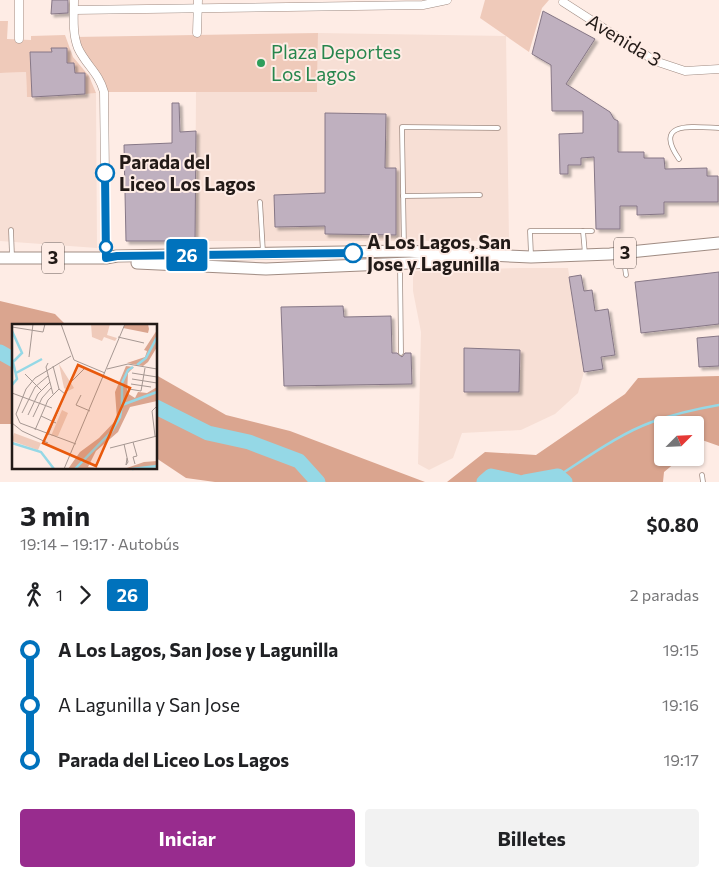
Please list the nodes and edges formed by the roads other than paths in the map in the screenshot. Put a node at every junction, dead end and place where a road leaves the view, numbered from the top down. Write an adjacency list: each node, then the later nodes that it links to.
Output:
1 (19, 0): 12 (street)
2 (74, 0): 10 (street)
3 (128, 0): 9 (street)
4 (447, 1): 7 (street)
5 (563, 2): 13 (street, Avenida 3)
6 (246, 3): 7 (street); 8 (street)
7 (346, 3)
8 (198, 4): 9 (street); 11 (street)
9 (128, 9): 10 (street)
10 (74, 10): 32 (street)
11 (197, 33)
12 (19, 39)
13 (719, 69)
14 (498, 128): 18 (lane)
15 (719, 128): 16 (lane)
16 (679, 159)
17 (480, 195): 18 (lane)
18 (403, 196): 24 (lane)
19 (260, 202): 26 (lane)
20 (11, 230): 31 (lane)
21 (583, 231): 22 (lane); 27 (lane); 29 (lane)
22 (592, 231)
23 (719, 243): 25 (main road, 3)
24 (404, 251): 26 (main road, 3); 29 (main road, 3); 34 (main road)
25 (623, 253): 27 (main road, 3); 35 (lane)
26 (263, 254): 28 (main road, 3)
27 (585, 255): 29 (main road, 3)
28 (126, 256): 32 (main road, 3); 34 (main road)
29 (531, 257): 33 (main road)
30 (0, 258): 31 (main road, 3)
31 (12, 258): 32 (main road, 3)
32 (106, 258): 34 (main road)
33 (400, 263): 34 (main road); 36 (lane)
34 (266, 269)
35 (626, 275)
36 (401, 353)
37 (702, 475): 38 (lane)
38 (704, 482)

